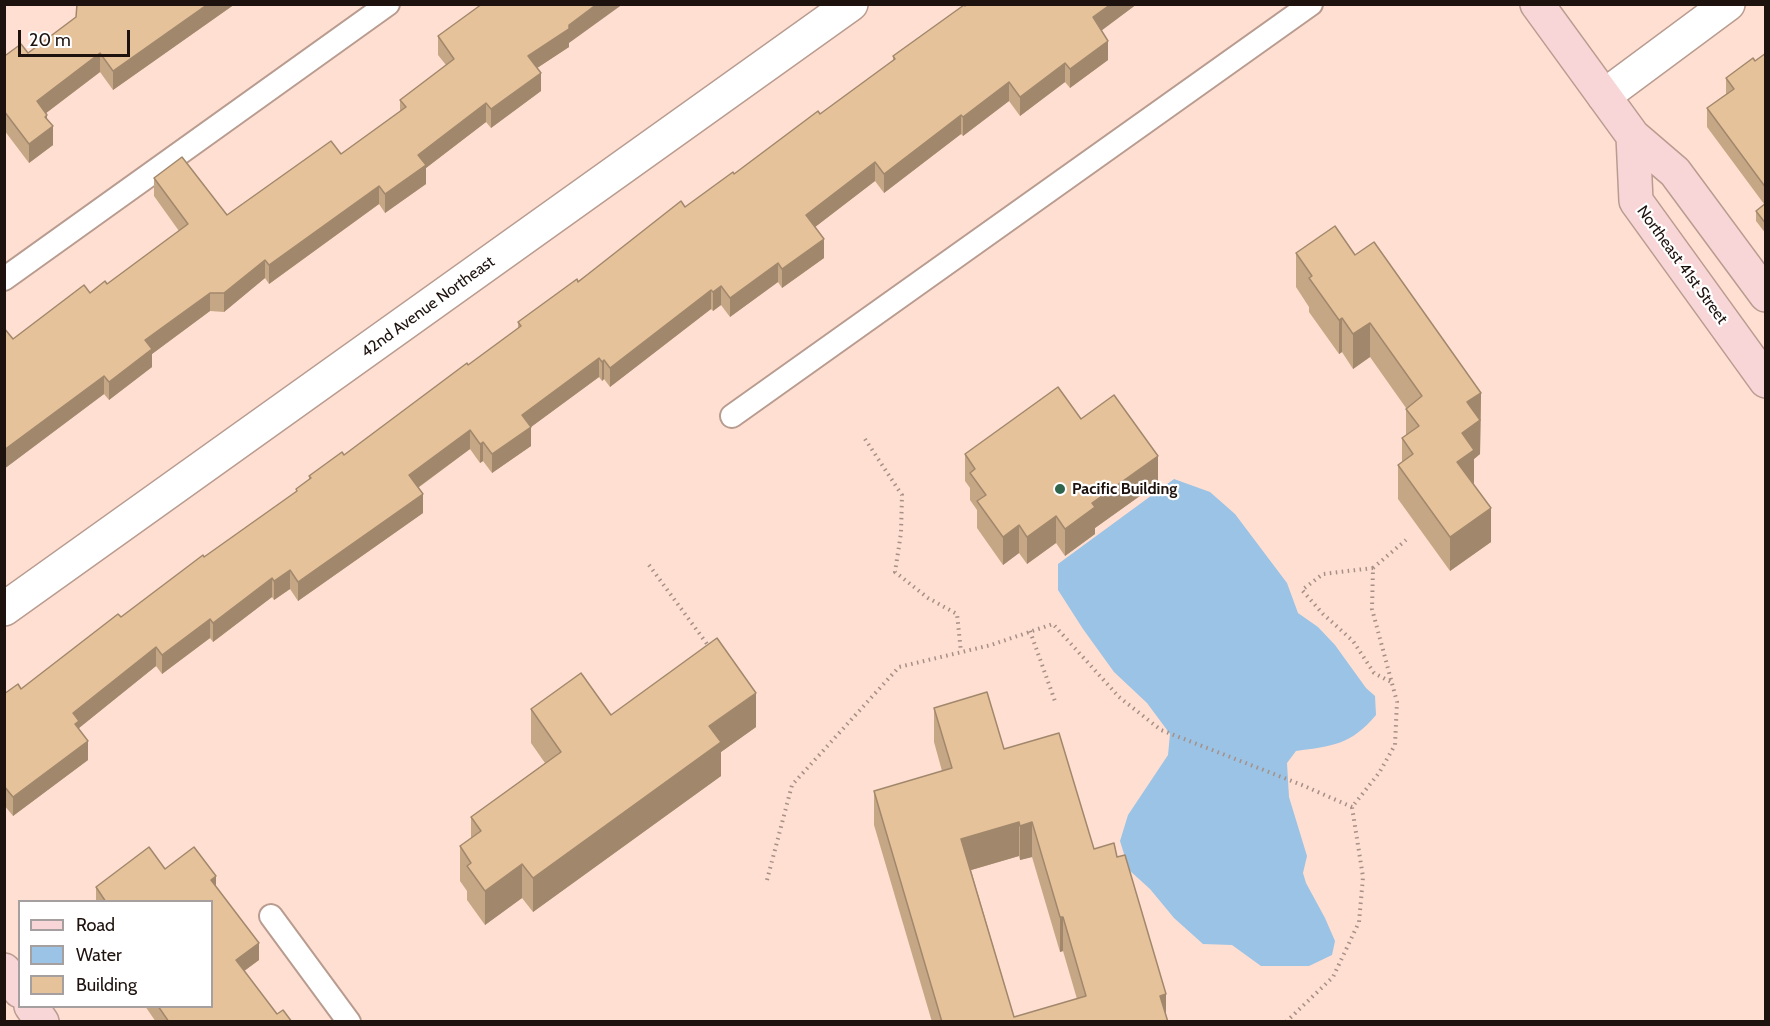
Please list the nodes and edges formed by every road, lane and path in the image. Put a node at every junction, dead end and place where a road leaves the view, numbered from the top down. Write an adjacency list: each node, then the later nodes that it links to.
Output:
1 (388, 4): 8 (lane)
2 (851, 4): 16 (street, 42nd Avenue Northeast)
3 (1311, 4): 11 (lane)
4 (1537, 4): 6 (street)
5 (1728, 4): 6 (street)
6 (1604, 96): 7 (street)
7 (1633, 136): 9 (street); 10 (street, Northeast 41st Street)
8 (4, 279)
9 (1766, 295)
10 (1766, 381)
11 (732, 416)
12 (865, 439): 19 (path)
13 (1407, 540): 15 (path)
14 (649, 565): 18 (path)
15 (1373, 568): 20 (path); 20 (path)
16 (4, 609)
17 (1030, 632): 19 (path); 21 (path); 22 (path)
18 (712, 651)
19 (961, 652): 23 (path)
20 (1392, 683): 22 (path)
21 (1056, 704)
22 (1352, 807): 30 (path)
23 (767, 880)
24 (271, 916): 29 (lane)
25 (4, 970): 26 (street)
26 (18, 988)
27 (32, 1008): 28 (street)
28 (42, 1022)
29 (349, 1022)
30 (1286, 1022)

